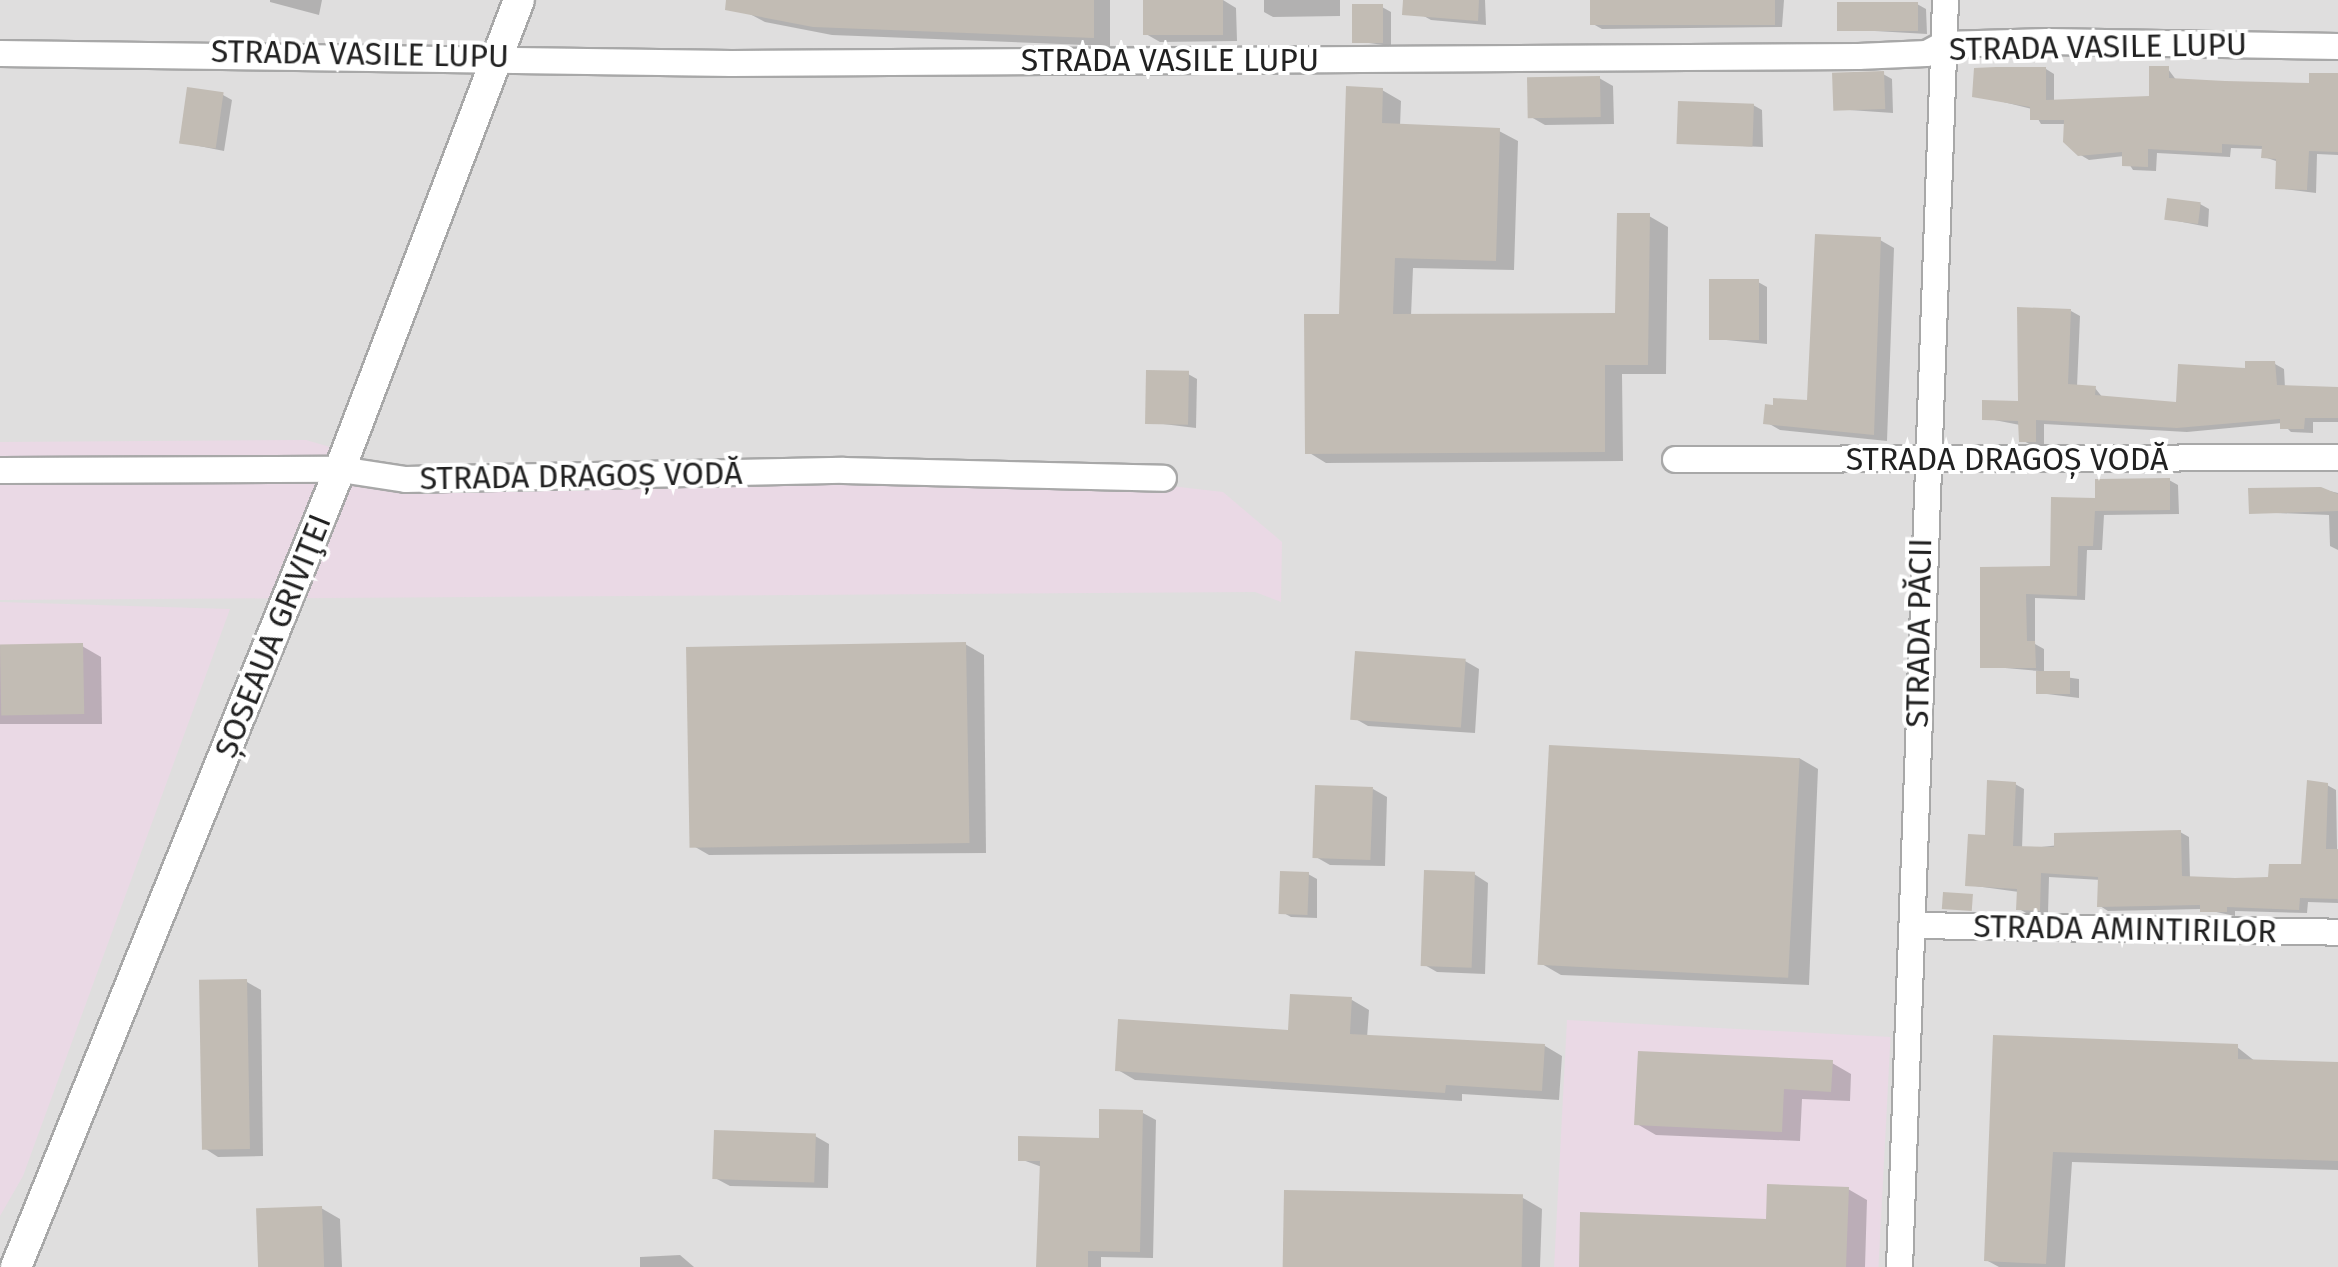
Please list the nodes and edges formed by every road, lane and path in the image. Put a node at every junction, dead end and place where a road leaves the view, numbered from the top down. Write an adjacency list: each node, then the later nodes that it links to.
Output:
1 (519, 0): 6 (street, ȘOSEAUA GRIVIŢEI)
2 (1944, 0): 3 (street, STRADA PĂCII)
3 (1943, 44): 4 (street, STRADA VASILE LUPU); 6 (street, STRADA VASILE LUPU); 9 (street, STRADA PĂCII)
4 (2338, 46)
5 (0, 53): 6 (street, STRADA VASILE LUPU)
6 (498, 55): 10 (street, ȘOSEAUA GRIVIŢEI)
7 (2338, 457): 9 (street, STRADA DRAGOȘ VODĂ)
8 (1675, 459): 9 (street, STRADA DRAGOȘ VODĂ)
9 (1924, 461): 13 (street, STRADA PĂCII)
10 (340, 469): 11 (street, STRADA DRAGOȘ VODĂ); 12 (street, STRADA DRAGOȘ VODĂ); 15 (street, ȘOSEAUA GRIVIŢEI)
11 (0, 470)
12 (1163, 478)
13 (1912, 925): 14 (street, STRADA AMINTIRILOR); 16 (street, STRADA PĂCII)
14 (2338, 932)
15 (16, 1267)
16 (1898, 1267)

